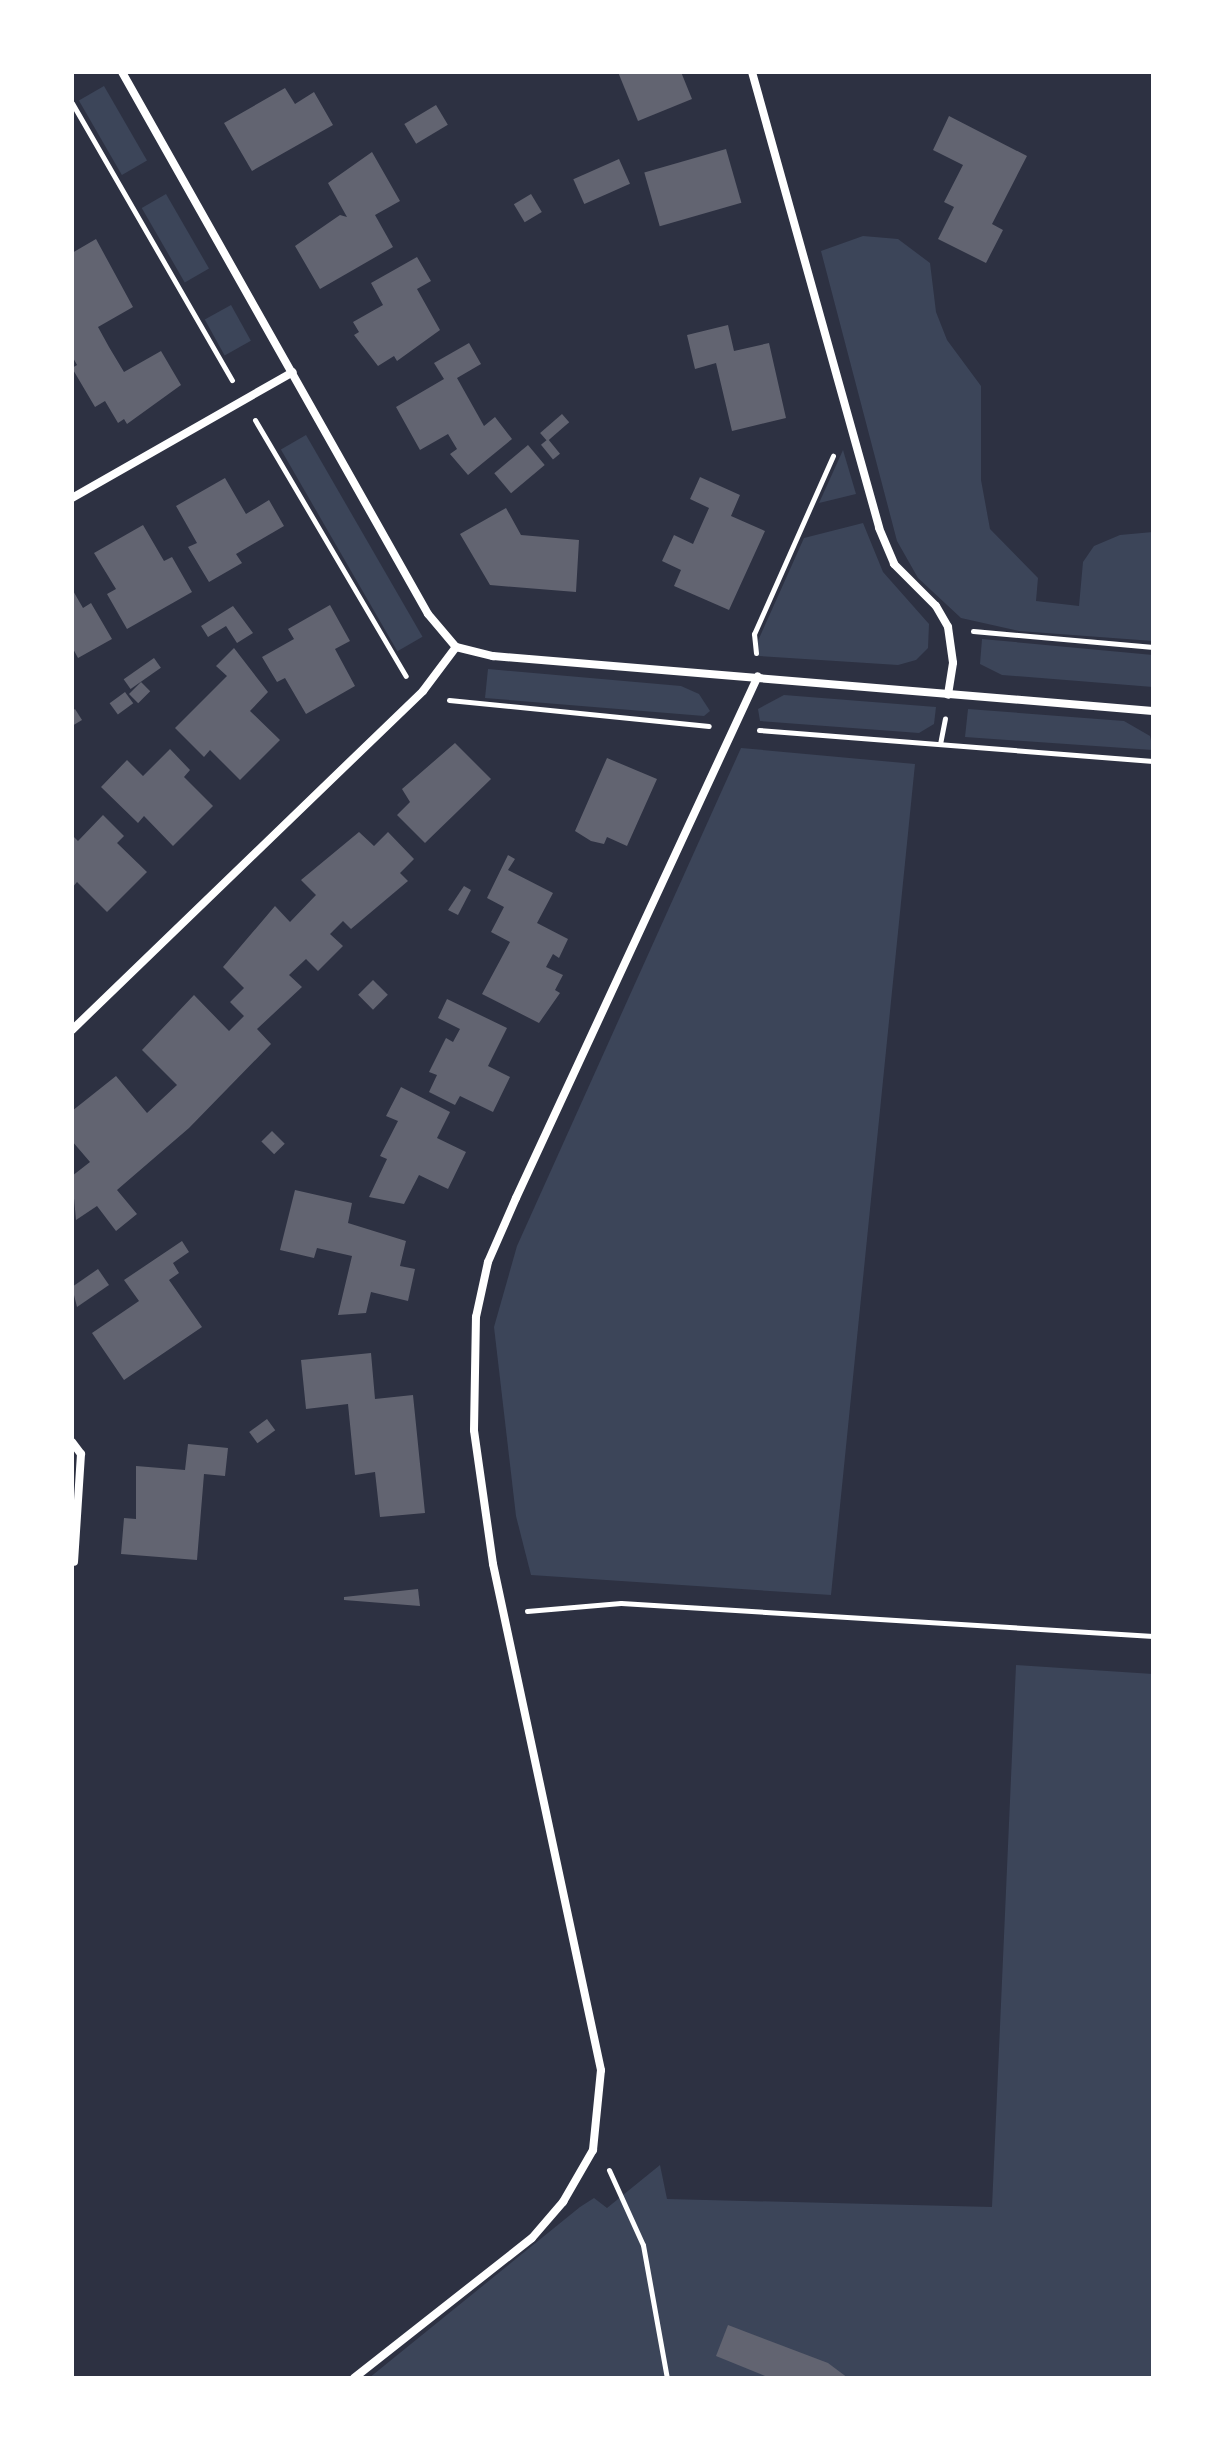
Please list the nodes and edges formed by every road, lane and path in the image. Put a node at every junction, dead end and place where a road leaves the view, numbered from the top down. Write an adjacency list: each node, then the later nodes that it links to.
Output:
1 (122, 72): 3 (street)
2 (752, 72): 4 (street)
3 (293, 372): 5 (street); 7 (street)
4 (852, 429): 6 (street); 9 (path)
5 (72, 498)
6 (948, 627): 8 (path); 10 (street)
7 (456, 647): 9 (street); 14 (street)
8 (1153, 647)
9 (758, 676): 10 (street); 12 (street)
10 (948, 695): 11 (street)
11 (1153, 711)
12 (732, 728): 13 (path); 17 (street)
13 (1153, 761)
14 (72, 1030)
15 (72, 1442): 16 (street)
16 (74, 1562)
17 (502, 1613): 18 (path); 19 (street)
18 (1153, 1636)
19 (593, 2150): 20 (street); 21 (path)
20 (354, 2378)
21 (667, 2378)

